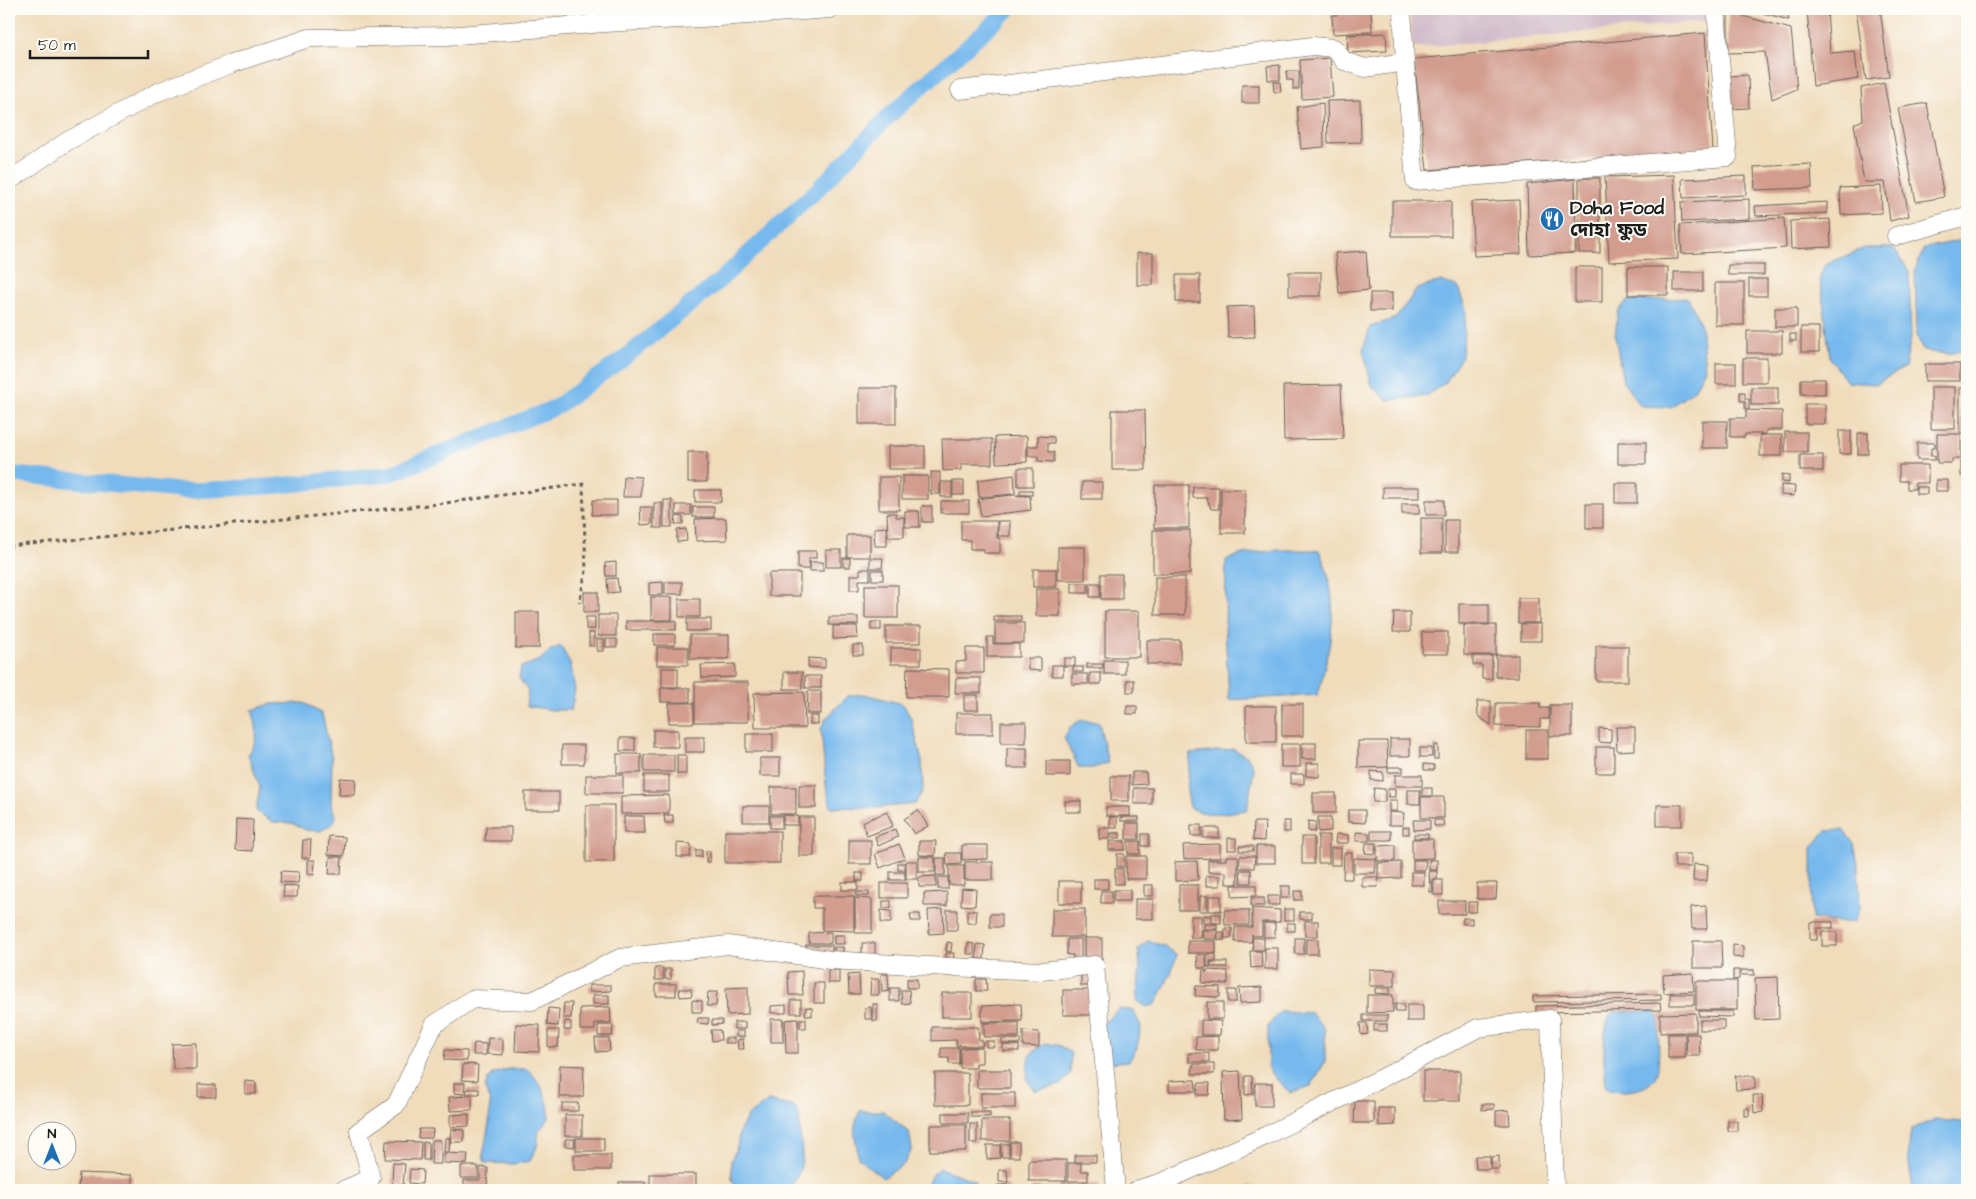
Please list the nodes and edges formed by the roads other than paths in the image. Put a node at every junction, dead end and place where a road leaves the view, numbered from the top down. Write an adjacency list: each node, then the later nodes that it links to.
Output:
1 (830, 9): 6 (street)
2 (1402, 9): 4 (street)
3 (1716, 9): 4 (street)
4 (1405, 62): 5 (street)
5 (960, 90)
6 (9, 181)
7 (1967, 216): 8 (street)
8 (1896, 236)
9 (343, 1190): 10 (street)
10 (1116, 1190)
11 (1136, 1190): 12 (street)
12 (1555, 1190)

